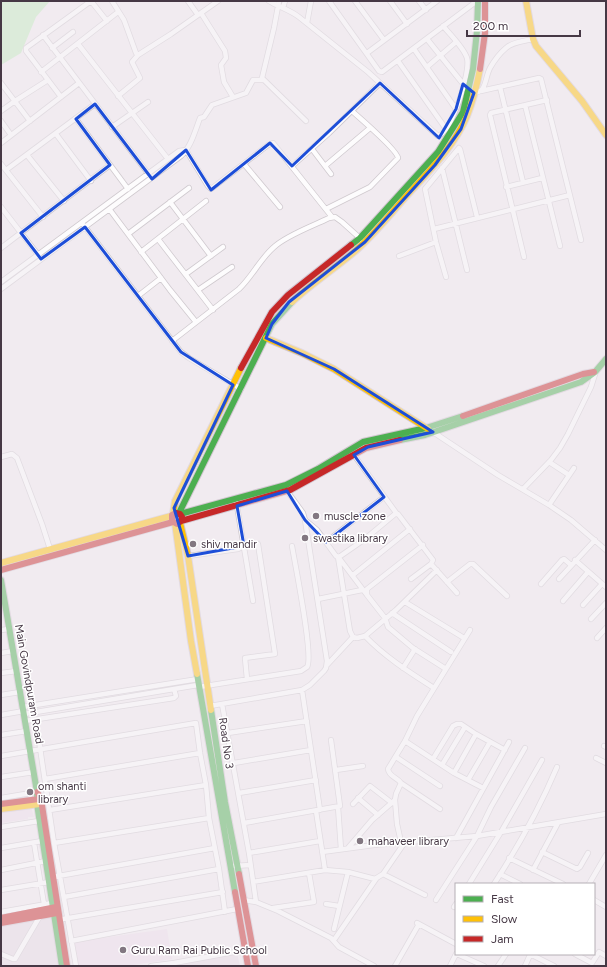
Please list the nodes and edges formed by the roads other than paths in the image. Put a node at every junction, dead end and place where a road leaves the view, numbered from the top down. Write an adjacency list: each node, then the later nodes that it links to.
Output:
1 (91, 1): 23 (street); 28 (street)
2 (120, 1): 17 (street)
3 (188, 1): 22 (street)
4 (218, 1): 18 (street)
5 (269, 1): 19 (street)
6 (279, 1): 19 (street)
7 (285, 1): 19 (street)
8 (311, 1): 24 (street)
9 (355, 1): 31 (street)
10 (390, 1): 25 (street)
11 (419, 1): 20 (street)
12 (436, 1): 20 (street)
13 (478, 1): 26 (street); 51 (street)
14 (485, 1): 51 (street)
15 (526, 1): 30 (street)
16 (332, 2): 36 (street)
17 (114, 3): 21 (street)
18 (212, 3): 22 (street)
19 (281, 8): 24 (street); 44 (street)
20 (426, 10): 25 (street)
21 (118, 12): 23 (street); 37 (street)
22 (200, 14): 37 (street); 54 (street)
23 (107, 21): 33 (street)
24 (306, 23): 47 (street)
25 (407, 24): 31 (street)
26 (443, 26): 29 (street); 32 (street)
27 (73, 32): 34 (street)
28 (43, 35): 34 (street); 42 (street)
29 (427, 39): 35 (street); 38 (street)
30 (533, 39): 50 (street); 74 (street)
31 (384, 40): 36 (street)
32 (456, 42): 38 (street); 48 (street)
33 (78, 44): 39 (street); 52 (street)
34 (52, 48): 39 (street)
35 (414, 49): 40 (street); 41 (street)
36 (367, 53): 40 (street)
37 (138, 55): 52 (street)
38 (440, 55): 41 (street); 48 (street)
39 (60, 58): 42 (street); 46 (street)
40 (398, 61): 71 (street)
41 (426, 67): 60 (street)
42 (41, 72): 43 (street)
43 (48, 80): 53 (street); 56 (street)
44 (263, 80): 54 (street); 68 (street)
45 (1, 83): 56 (street)
46 (79, 83): 53 (street); 58 (street)
47 (380, 83): 63 (street); 71 (street)
48 (463, 84): 51 (street); 60 (street)
49 (500, 87): 50 (street); 55 (street); 61 (street)
50 (481, 91): 51 (street)
51 (471, 92): 116 (street)
52 (118, 96): 64 (street)
53 (61, 97): 67 (street)
54 (233, 97): 77 (street)
55 (547, 100): 59 (street); 96 (street)
56 (14, 101): 62 (street); 67 (street)
57 (148, 102): 64 (street)
58 (95, 104): 65 (street); 69 (street)
59 (525, 105): 61 (street); 89 (street)
60 (456, 109): 71 (street)
61 (505, 110): 92 (street); 93 (street)
62 (1, 111)
63 (352, 111): 70 (street); 76 (street)
64 (131, 113): 69 (street); 79 (street)
65 (76, 119): 72 (street); 82 (street)
66 (1, 121): 73 (street)
67 (30, 121): 73 (street)
68 (306, 121)
69 (112, 127): 87 (street)
70 (370, 128): 84 (street); 103 (street)
71 (446, 129)
72 (56, 134): 78 (street); 91 (street)
73 (11, 135): 75 (street)
74 (606, 135)
75 (1, 143)
76 (312, 149): 83 (street); 84 (street)
77 (186, 150): 79 (street); 81 (street); 90 (street)
78 (27, 155): 86 (street); 97 (street)
79 (168, 159): 87 (street)
80 (1, 164): 86 (street)
81 (244, 164): 83 (street); 102 (street)
82 (110, 166): 91 (street); 95 (street)
83 (292, 166): 103 (street)
84 (325, 166): 88 (street)
85 (442, 168): 108 (street); 110 (street); 112 (street)
86 (6, 170): 106 (street)
87 (148, 174): 90 (street); 95 (street)
88 (331, 174)
89 (542, 178): 92 (street); 98 (street)
90 (152, 179): 105 (street)
91 (91, 181): 97 (street)
92 (524, 182): 93 (street)
93 (506, 187): 104 (street)
94 (189, 188): 99 (street)
95 (128, 189): 111 (street)
96 (570, 195): 98 (street); 117 (street)
97 (64, 201): 106 (street)
98 (549, 201): 104 (street); 119 (street)
99 (170, 202): 109 (street); 114 (street)
100 (206, 202): 109 (street)
101 (1, 206): 113 (street)
102 (280, 207)
103 (326, 209): 107 (street)
104 (512, 209): 108 (street); 126 (street)
105 (110, 210): 111 (street); 114 (street)
106 (43, 217): 113 (street)
107 (332, 217): 116 (street); 137 (street)
108 (477, 217): 110 (street)
109 (183, 220): 115 (street); 124 (street)
110 (456, 223): 112 (street); 129 (street)
111 (83, 225): 123 (street); 127 (street); 136 (street)
112 (434, 229): 118 (street)
113 (21, 233): 121 (street); 123 (street)
114 (128, 234): 122 (street)
115 (158, 239): 122 (street); 130 (street)
116 (363, 240): 139 (street); 140 (street)
117 (582, 240)
118 (436, 242): 125 (street); 131 (street)
119 (560, 246)
120 (223, 247): 124 (street)
121 (1, 248)
122 (141, 252): 132 (street)
123 (37, 254): 127 (street); 133 (street)
124 (211, 256): 130 (street)
125 (399, 256)
126 (524, 257)
127 (41, 259): 134 (street)
128 (232, 267): 135 (street)
129 (467, 270)
130 (186, 274): 135 (street)
131 (446, 277)
132 (161, 278): 136 (street); 138 (street)
133 (1, 282)
134 (1, 289)
135 (198, 290): 137 (street)
136 (138, 296): 141 (street)
137 (212, 310): 138 (street)
138 (196, 322): 141 (street)
139 (258, 335): 140 (street); 144 (street)
140 (266, 338): 145 (street); 146 (street)
141 (172, 341): 144 (street)
142 (606, 359): 143 (street)
143 (596, 371): 146 (street); 147 (street); 150 (street)
144 (233, 385): 145 (street); 160 (street)
145 (241, 389): 160 (street)
146 (426, 428): 147 (street); 156 (street)
147 (433, 432): 148 (street); 153 (street)
148 (354, 455): 154 (street); 155 (street)
149 (1, 457): 168 (street)
150 (549, 462): 152 (street); 153 (street)
151 (574, 468): 152 (street)
152 (569, 475): 158 (street)
153 (523, 490): 158 (street)
154 (287, 491): 157 (street); 161 (street)
155 (384, 497): 159 (street); 164 (street)
156 (235, 499): 157 (street); 160 (street)
157 (237, 506): 160 (street); 166 (street)
158 (549, 506): 163 (street)
159 (397, 514): 162 (street); 171 (street)
160 (176, 518): 168 (street); 170 (street, Road No 3); 176 (street); 219 (street, Road No 3)
161 (305, 520): 164 (street); 191 (street)
162 (410, 529): 165 (street); 179 (street)
163 (595, 540): 169 (street); 172 (street)
164 (326, 542): 171 (street)
165 (423, 545): 174 (street); 189 (street)
166 (244, 546): 170 (street); 192 (street); 218 (street)
167 (292, 546): 218 (street)
168 (50, 549): 173 (street)
169 (606, 550)
170 (188, 556): 220 (street, Road No 3)
171 (338, 557): 186 (street); 188 (street)
172 (575, 560): 175 (street); 178 (street)
173 (1, 563)
174 (431, 564): 177 (street); 180 (street)
175 (572, 565): 181 (street); 184 (street)
176 (1, 570)
177 (437, 570): 183 (street); 194 (street)
178 (588, 572): 185 (street); 193 (street)
179 (353, 575)
180 (411, 579)
181 (559, 579)
182 (1, 580): 197 (street, Main Govindpuram Road)
183 (447, 582): 187 (street); 190 (street)
184 (541, 584)
185 (604, 585): 196 (street)
186 (362, 590): 188 (street); 189 (street)
187 (457, 593)
188 (344, 594): 191 (street); 206 (street)
189 (367, 595): 199 (street)
190 (507, 596)
191 (318, 599): 213 (street)
192 (253, 601)
193 (563, 601)
194 (405, 602): 198 (street); 207 (street)
195 (606, 603): 200 (street)
196 (583, 605)
197 (4, 609): 201 (street, Main Govindpuram Road)
198 (392, 613): 199 (street); 211 (street)
199 (386, 618): 205 (street); 209 (street)
200 (591, 619)
201 (9, 628): 203 (street); 210 (street, Main Govindpuram Road)
202 (606, 628): 208 (street)
203 (1, 630)
204 (470, 630): 207 (street)
205 (365, 636): 206 (street); 214 (street)
206 (353, 637): 213 (street)
207 (464, 638): 215 (street)
208 (597, 638)
209 (414, 649): 214 (street); 215 (street)
210 (13, 651): 212 (street); 216 (street, Main Govindpuram Road)
211 (451, 652)
212 (1, 653)
213 (327, 665): 223 (street)
214 (403, 668): 221 (street)
215 (446, 669): 221 (street)
216 (17, 671): 217 (street); 224 (street, Main Govindpuram Road)
217 (1, 674)
218 (247, 679): 220 (street)
219 (198, 684): 220 (street); 222 (street); 226 (street); 237 (street, Road No 3)
220 (207, 686): 229 (street, Road No 3)
221 (434, 688): 245 (street)
222 (174, 689): 227 (street); 231 (street)
223 (302, 690): 228 (street); 236 (street)
224 (20, 692): 225 (street); 232 (street, Main Govindpuram Road)
225 (1, 695)
226 (63, 701): 230 (street); 232 (street)
227 (94, 702): 230 (street); 231 (street)
228 (222, 704): 229 (street); 241 (street)
229 (210, 706): 235 (street, Road No 3)
230 (64, 707): 232 (street)
231 (96, 710): 234 (street)
232 (23, 711): 233 (street); 234 (street, Main Govindpuram Road)
233 (1, 716)
234 (25, 721): 239 (street, Main Govindpuram Road)
235 (213, 721): 237 (street); 317 (street, Road No 3)
236 (307, 721): 241 (street); 250 (street)
237 (205, 722): 318 (street, Road No 3)
238 (465, 727): 242 (street); 257 (street); 261 (street)
239 (27, 731): 243 (street); 252 (street, Main Govindpuram Road)
240 (38, 734): 249 (street)
241 (228, 734): 259 (street)
242 (476, 734): 246 (street); 266 (street)
243 (1, 736)
244 (331, 740): 264 (street)
245 (405, 741): 255 (street); 257 (street)
246 (490, 742): 251 (street); 270 (street)
247 (509, 742): 251 (street)
248 (525, 748): 297 (street)
249 (40, 749): 252 (street); 253 (street); 268 (street)
250 (311, 750): 259 (street); 269 (street)
251 (505, 750): 274 (street)
252 (30, 751): 254 (street); 265 (street, Main Govindpuram Road)
253 (200, 753): 268 (street); 272 (street)
254 (1, 756)
255 (396, 757): 271 (street); 273 (street)
256 (596, 758): 260 (street)
257 (433, 759): 261 (street)
258 (542, 760): 296 (street)
259 (234, 763): 276 (street)
260 (606, 763)
261 (442, 765): 266 (street)
262 (363, 766): 264 (street)
263 (557, 767): 295 (street)
264 (336, 770): 283 (street)
265 (34, 772): 267 (street); 275 (street, Main Govindpuram Road)
266 (454, 773): 270 (street)
267 (1, 777)
268 (45, 779): 286 (street)
269 (316, 780): 276 (street); 287 (street)
270 (468, 780): 274 (street)
271 (401, 783): 280 (street); 285 (street)
272 (206, 785): 286 (street); 290 (street)
273 (440, 786)
274 (483, 788): 298 (street)
275 (37, 792): 277 (street); 279 (street, Main Govindpuram Road)
276 (239, 793): 292 (street)
277 (1, 798)
278 (358, 798): 280 (street); 282 (street); 289 (street)
279 (39, 801): 281 (street); 284 (street); 291 (street, Main Govindpuram Road); 328 (street, Main Govindpuram Road)
280 (393, 801): 289 (street); 302 (street)
281 (1, 804)
282 (353, 804)
283 (338, 807): 287 (street); 307 (street)
284 (1, 809)
285 (440, 809)
286 (50, 810): 303 (street)
287 (318, 810): 292 (street); 300 (street)
288 (606, 814): 293 (street)
289 (378, 815): 306 (street)
290 (209, 818): 303 (street); 305 (street)
291 (39, 821): 294 (street); 299 (street, Main Govindpuram Road)
292 (244, 823): 310 (street)
293 (558, 823): 295 (street); 309 (street)
294 (1, 827)
295 (527, 828): 296 (street); 313 (street)
296 (501, 832): 297 (street); 331 (street)
297 (477, 836): 298 (street); 342 (street)
298 (456, 838): 302 (street)
299 (42, 841): 301 (street); 314 (street, Main Govindpuram Road)
300 (320, 841): 308 (street); 310 (street)
301 (34, 842): 304 (street); 315 (street)
302 (403, 842): 306 (street); 325 (street)
303 (54, 843): 327 (street)
304 (1, 848)
305 (215, 848): 319 (street); 327 (street)
306 (348, 848): 307 (street)
307 (342, 849): 308 (street)
308 (322, 852): 321 (street)
309 (542, 852): 311 (street); 322 (street)
310 (249, 853): 316 (street)
311 (588, 853)
312 (606, 855): 335 (street)
313 (509, 858): 322 (street); 326 (street)
314 (46, 861): 315 (street); 328 (street, Main Govindpuram Road)
315 (37, 863): 320 (street); 336 (street)
316 (250, 865): 317 (street); 330 (street)
317 (237, 866): 318 (street); 341 (street, Road No 3)
318 (230, 867): 351 (street, Road No 3)
319 (219, 869): 338 (street); 340 (street)
320 (1, 870)
321 (325, 870): 323 (street); 324 (street)
322 (533, 870): 334 (street)
323 (309, 872): 330 (street); 350 (street)
324 (348, 872): 329 (street); 347 (street)
325 (383, 874): 329 (street); 339 (street)
326 (500, 874): 332 (street); 333 (street)
327 (61, 876): 328 (street); 340 (street)
328 (51, 879): 336 (street); 353 (street, Main Govindpuram Road)
329 (376, 879): 361 (street)
330 (253, 882): 344 (street)
331 (470, 883)
332 (495, 883)
333 (518, 883)
334 (561, 883)
335 (590, 883)
336 (40, 884): 337 (street); 345 (street)
337 (1, 890)
338 (223, 892): 354 (street); 357 (street)
339 (425, 895)
340 (64, 897): 357 (street)
341 (243, 900): 344 (street); 349 (street, Road No 3)
342 (436, 900)
343 (595, 900): 348 (street)
344 (256, 902): 350 (street)
345 (44, 904): 352 (street); 353 (street)
346 (326, 904): 347 (street)
347 (339, 906): 359 (street)
348 (606, 906)
349 (244, 908): 351 (street); 380 (street, Road No 3)
350 (273, 908): 361 (street)
351 (237, 909): 354 (street); 363 (street, Road No 3)
352 (1, 912)
353 (56, 912): 355 (street); 356 (street); 357 (street); 375 (street, Main Govindpuram Road); 376 (street, Main Govindpuram Road)
354 (225, 912): 360 (street)
355 (40, 916): 358 (street); 364 (street)
356 (1, 918)
357 (68, 918): 360 (street)
358 (1, 923)
359 (334, 929)
360 (71, 940): 377 (street)
361 (334, 940): 381 (street)
362 (455, 943): 382 (street)
363 (245, 950): 372 (street); 379 (street, Road No 3)
364 (1, 954)
365 (456, 955): 383 (street)
366 (458, 955): 384 (street)
367 (505, 955): 385 (street)
368 (530, 955): 386 (street)
369 (532, 955): 373 (street)
370 (577, 955): 374 (street)
371 (606, 956): 374 (street)
372 (174, 964): 378 (street)
373 (547, 964): 387 (street)
374 (592, 964)
375 (62, 966)
376 (67, 966)
377 (76, 966)
378 (151, 966)
379 (248, 966)
380 (256, 966)
381 (374, 966)
382 (395, 966)
383 (450, 966)
384 (484, 966)
385 (498, 966)
386 (525, 966)
387 (554, 966)

